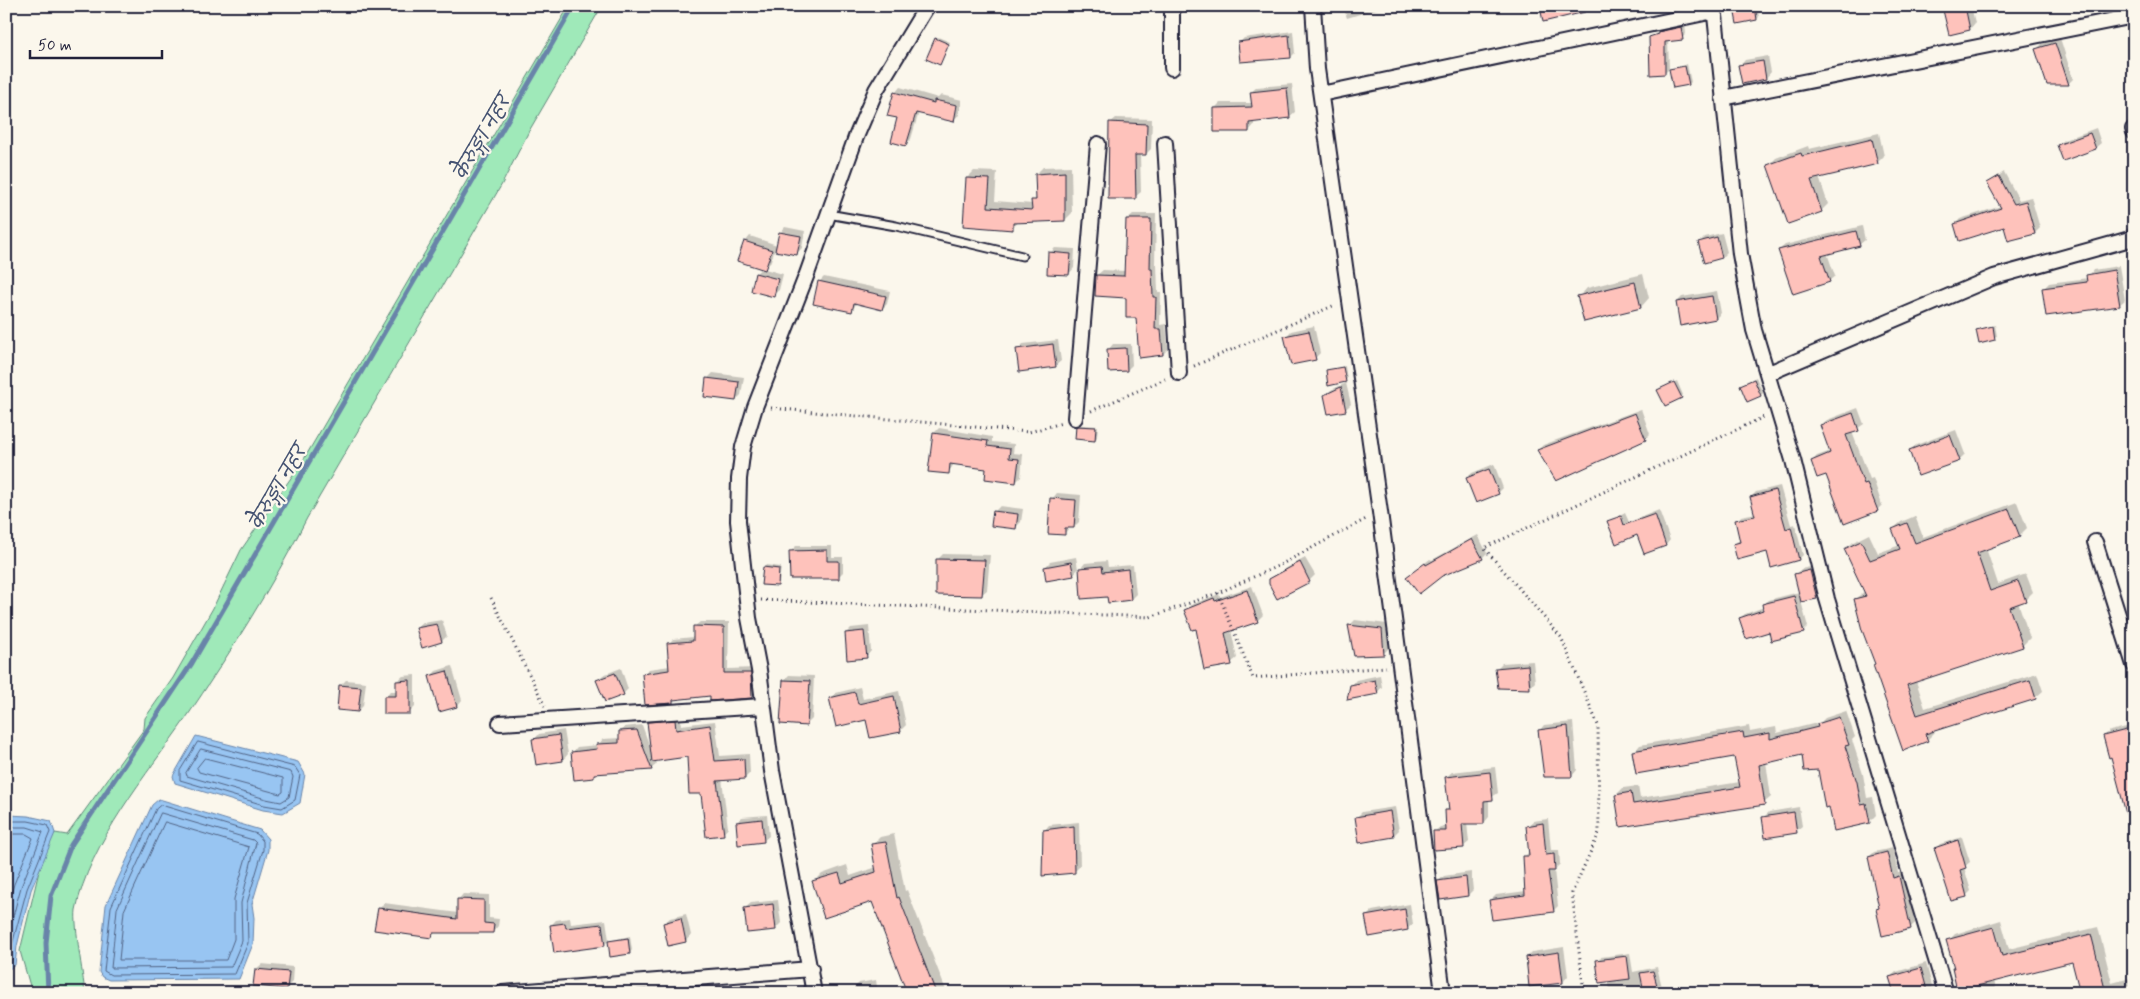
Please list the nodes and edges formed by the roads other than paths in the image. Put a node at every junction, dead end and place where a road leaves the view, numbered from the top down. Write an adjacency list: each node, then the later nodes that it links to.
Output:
1 (927, 6): 11 (street)
2 (1172, 6): 6 (street)
3 (1313, 6): 7 (street)
4 (1714, 8): 7 (street); 8 (street)
5 (2134, 16): 8 (street)
6 (1172, 68)
7 (1321, 94): 24 (street)
8 (1723, 98): 15 (street)
9 (1098, 144): 16 (street)
10 (1165, 144): 14 (street)
11 (828, 214): 13 (lane); 19 (street)
12 (2134, 235): 15 (street)
13 (1022, 256)
14 (1178, 373)
15 (1769, 373): 25 (street)
16 (1075, 418)
17 (2096, 542): 18 (street)
18 (2134, 665)
19 (763, 706): 20 (street); 21 (street)
20 (500, 723)
21 (811, 969): 22 (street); 23 (street)
22 (502, 993)
23 (814, 993)
24 (1443, 993)
25 (1946, 993)

